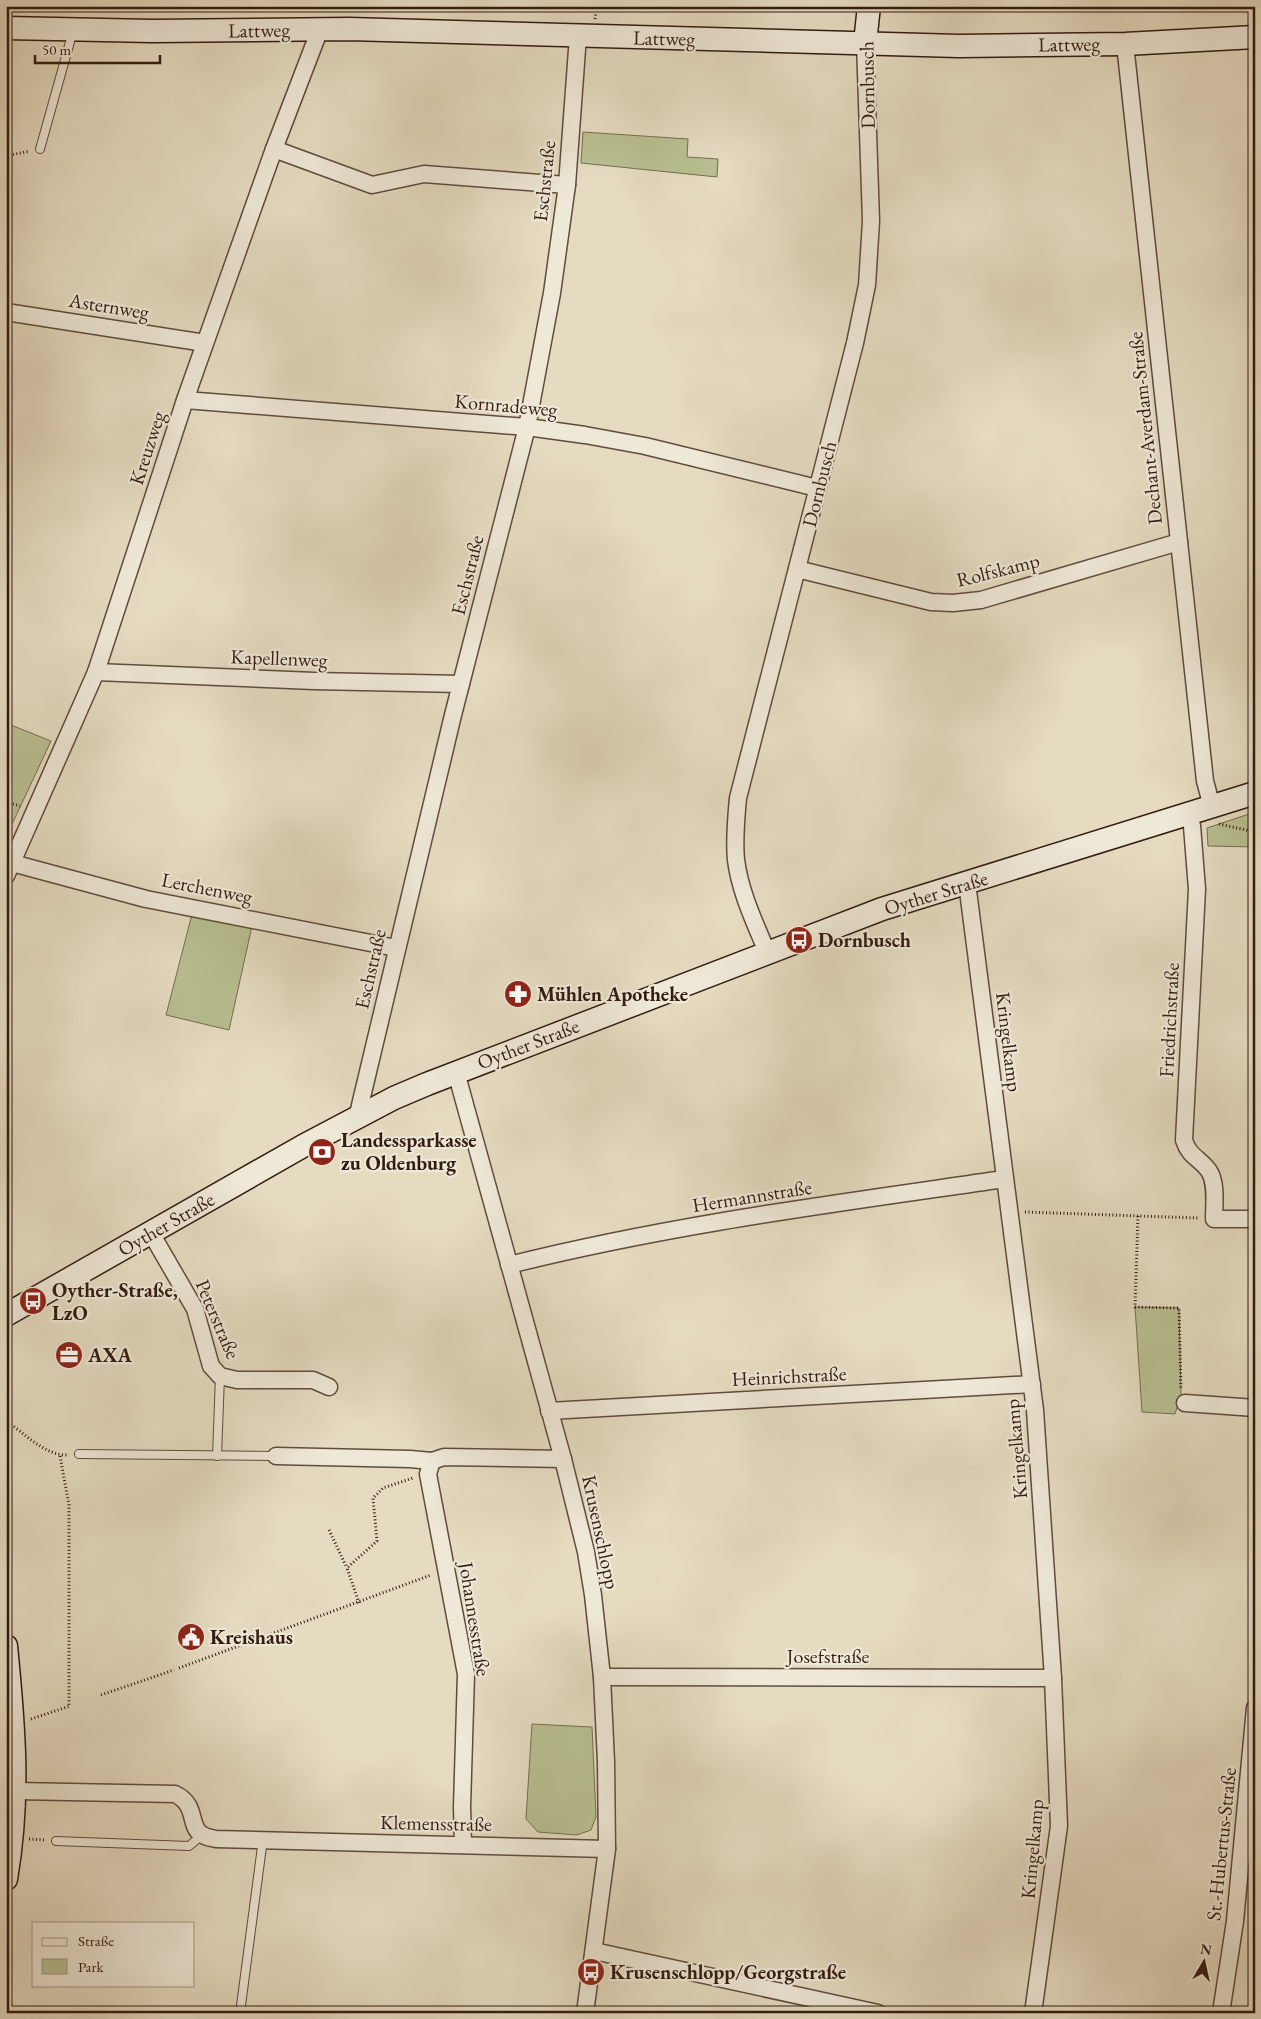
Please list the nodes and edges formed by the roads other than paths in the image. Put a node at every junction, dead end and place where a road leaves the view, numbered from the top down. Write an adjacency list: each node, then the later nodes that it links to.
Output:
1 (869, 6): 7 (main road, Dornbusch)
2 (6, 28): 4 (main road, Lattweg)
3 (320, 29): 4 (main road, Lattweg); 5 (main road, Lattweg); 10 (street, Kreuzweg)
4 (74, 30): 9 (lane)
5 (578, 36): 7 (main road, Lattweg); 11 (street, Eschstraße)
6 (1255, 37): 8 (main road, Lattweg)
7 (865, 43): 8 (main road, Lattweg); 16 (street, Dornbusch)
8 (1125, 44): 17 (street, Dechant-Averdam-Straße)
9 (40, 149)
10 (274, 149): 11 (street); 13 (street, Kreuzweg)
11 (567, 185): 15 (street, Eschstraße)
12 (6, 312): 13 (street, Asternweg)
13 (205, 343): 14 (street, Kreuzweg)
14 (185, 400): 15 (street, Kornradeweg); 19 (street, Kreuzweg)
15 (527, 427): 16 (street, Kornradeweg); 20 (street, Eschstraße)
16 (817, 488): 18 (street, Dornbusch)
17 (1179, 542): 18 (street, Rolfskamp); 22 (street, Dechant-Averdam-Straße)
18 (797, 569): 27 (street, Dornbusch)
19 (96, 672): 20 (street, Kapellenweg); 24 (street, Kreuzweg)
20 (461, 684): 26 (street, Eschstraße)
21 (1255, 793): 22 (main road, Oyther Straße)
22 (1212, 807): 23 (main road, Oyther Straße)
23 (1191, 822): 25 (main road, Oyther Straße); 31 (street, Friedrichstraße)
24 (9, 869): 26 (street, Lerchenweg)
25 (967, 883): 27 (main road, Oyther Straße); 30 (street, Kringelkamp)
26 (396, 948): 29 (street, Eschstraße)
27 (767, 952): 28 (main road, Oyther Straße)
28 (456, 1072): 29 (main road, Oyther Straße); 33 (street, Krusenschlopp)
29 (357, 1118): 32 (main road, Oyther Straße)
30 (1004, 1179): 33 (street, Hermannstraße); 36 (street, Kringelkamp)
31 (1255, 1220)
32 (151, 1233): 34 (main road, Oyther Straße); 35 (street, Peterstraße)
33 (509, 1265): 40 (street, Krusenschlopp)
34 (6, 1315)
35 (220, 1376): 37 (street, Peterstraße); 42 (lane)
36 (1032, 1384): 40 (street, Heinrichstraße); 48 (street, Kringelkamp)
37 (329, 1386)
38 (1185, 1403): 39 (street)
39 (1255, 1408)
40 (550, 1411): 44 (street, Krusenschlopp)
41 (80, 1454): 42 (lane)
42 (217, 1456): 43 (lane)
43 (276, 1456): 45 (street)
44 (563, 1459): 45 (street); 47 (street, Krusenschlopp)
45 (430, 1468): 55 (street, Johannesstraße)
46 (6, 1646): 50 (main road)
47 (602, 1677): 48 (street, Josefstraße); 56 (street, Krusenschlopp)
48 (1053, 1678): 62 (street, Kringelkamp)
49 (1255, 1708): 63 (street, St.-Hubertus-Straße)
50 (16, 1791): 51 (street); 52 (main road)
51 (202, 1835): 53 (street, Klemensstraße); 54 (lane)
52 (10, 1838): 57 (main road)
53 (263, 1840): 55 (street, Klemensstraße); 59 (lane)
54 (56, 1841)
55 (463, 1845): 56 (street, Klemensstraße)
56 (608, 1848): 58 (street, Krusenschlopp)
57 (6, 1879)
58 (594, 1951): 60 (street, Krusenschlopp); 61 (street)
59 (240, 2013)
60 (585, 2013)
61 (878, 2013)
62 (1033, 2013)
63 (1221, 2013)

